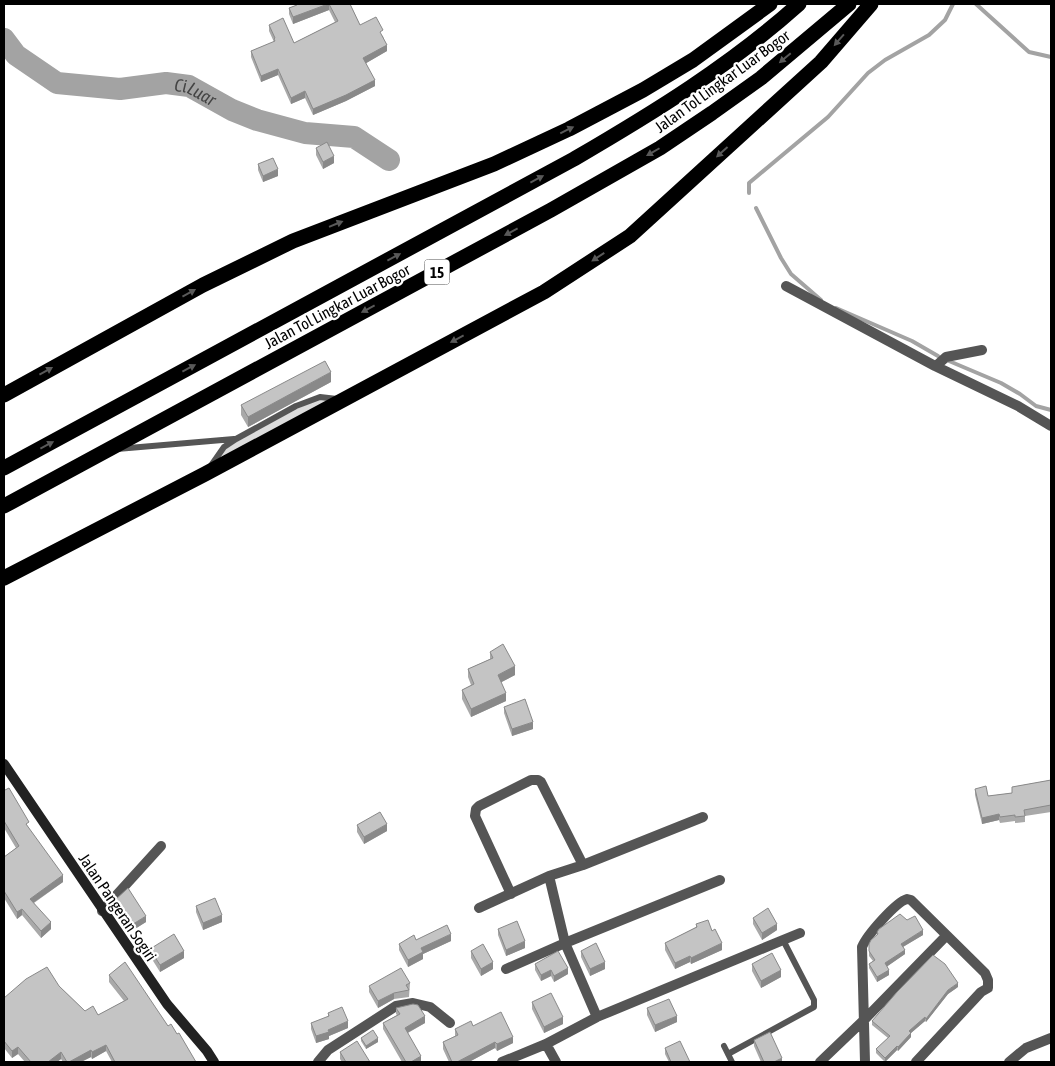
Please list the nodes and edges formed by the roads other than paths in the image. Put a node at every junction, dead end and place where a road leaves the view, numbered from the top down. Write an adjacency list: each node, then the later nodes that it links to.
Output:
1 (770, 4): 8 (highway, one-way to 1)
2 (799, 4): 13 (highway, Jalan Tol Lingkar Luar Bogor / 15, one-way to 2)
3 (849, 4): 12 (highway, Jalan Tol Lingkar Luar Bogor / 15, one-way to 12)
4 (871, 4): 9 (highway, one-way to 9)
5 (786, 286): 7 (street)
6 (982, 350): 7 (street)
7 (936, 366): 10 (street)
8 (4, 395)
9 (344, 400): 11 (lane); 14 (highway)
10 (1051, 426)
11 (236, 438): 12 (lane); 14 (lane)
12 (107, 450): 15 (highway, Jalan Tol Lingkar Luar Bogor / 15)
13 (4, 468)
14 (205, 474): 16 (highway)
15 (4, 506)
16 (34, 562): 17 (highway); 18 (highway)
17 (4, 572)
18 (4, 578)
19 (4, 764): 27 (street, Jalan Pangeran Sogiri)
20 (703, 817): 22 (street)
21 (161, 846): 27 (street)
22 (583, 865): 23 (street); 25 (street)
23 (549, 876): 25 (street); 31 (street)
24 (720, 880): 31 (street)
25 (511, 894): 26 (street)
26 (479, 908)
27 (102, 911): 40 (street, Jalan Pangeran Sogiri)
28 (800, 933): 30 (street)
29 (946, 936): 34 (street); 34 (street); 47 (street)
30 (783, 940): 33 (street); 39 (lane)
31 (566, 943): 32 (street); 33 (street)
32 (506, 969)
33 (597, 1017): 37 (street)
34 (865, 1019): 45 (street); 46 (street)
35 (450, 1023): 41 (street)
36 (1051, 1038): 48 (street)
37 (546, 1044): 42 (street); 43 (street)
38 (724, 1046): 39 (lane)
39 (728, 1054): 44 (lane)
40 (214, 1062)
41 (318, 1062)
42 (502, 1062)
43 (556, 1062)
44 (732, 1062)
45 (820, 1062)
46 (866, 1062)
47 (916, 1062)
48 (1009, 1062)

